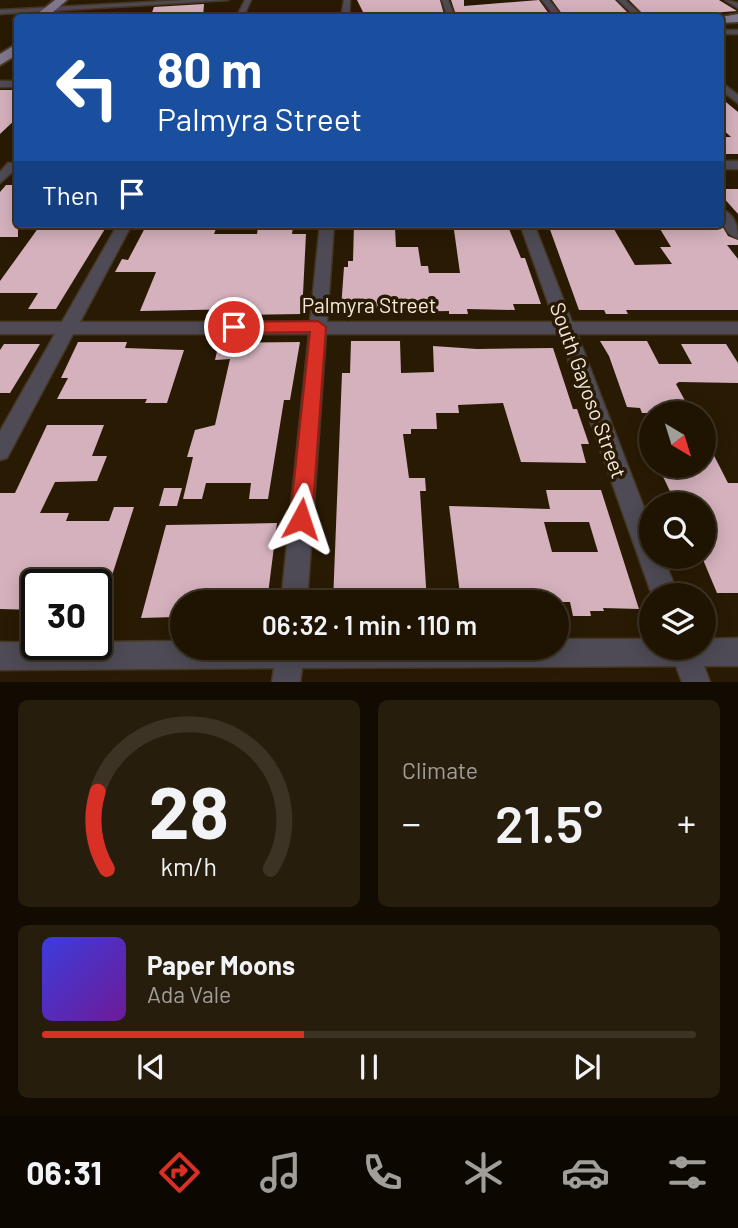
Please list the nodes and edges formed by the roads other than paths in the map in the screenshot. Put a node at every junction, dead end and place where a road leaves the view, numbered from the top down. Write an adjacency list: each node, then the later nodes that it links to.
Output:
1 (80, 0): 6 (main road)
2 (225, 0): 6 (street)
3 (545, 0): 10 (street)
4 (621, 0): 11 (street)
5 (728, 0): 7 (street)
6 (63, 3): 9 (main road)
7 (738, 6)
8 (0, 12): 9 (street)
9 (52, 13)
10 (557, 14)
11 (637, 14)
12 (14, 35): 13 (main road)
13 (0, 46)
14 (14, 50): 15 (main road)
15 (0, 65)
16 (724, 88): 17 (street)
17 (738, 100)
18 (724, 217): 22 (street)
19 (123, 228): 25 (street)
20 (327, 228): 23 (street)
21 (528, 228): 26 (street, South Gayoso Street)
22 (738, 234)
23 (318, 327): 25 (street, Palmyra Street); 26 (street, Palmyra Street); 30 (street)
24 (0, 328): 25 (street, Palmyra Street)
25 (67, 328): 28 (street)
26 (566, 328): 27 (street, Palmyra Street); 29 (street, South Gayoso Street)
27 (738, 328)
28 (0, 451)
29 (660, 583)
30 (295, 590)
31 (639, 651): 36 (street)
32 (716, 651): 33 (street)
33 (738, 652)
34 (0, 656): 36 (street)
35 (688, 660): 37 (street)
36 (288, 662)
37 (696, 682)

